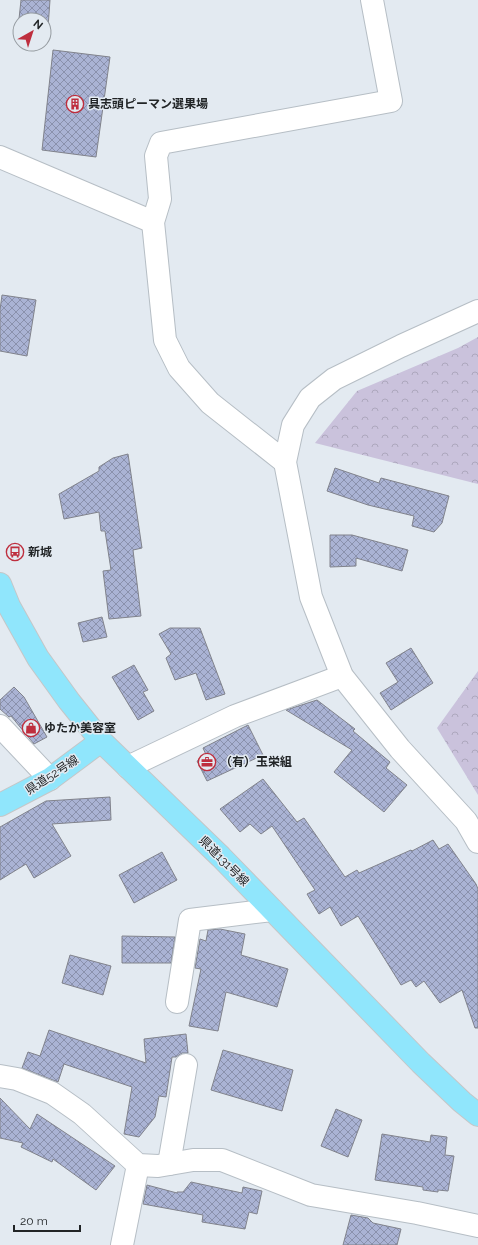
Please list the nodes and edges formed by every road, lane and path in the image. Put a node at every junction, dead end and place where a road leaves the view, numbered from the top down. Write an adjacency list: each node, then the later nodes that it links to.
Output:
1 (372, 0): 3 (street)
2 (0, 157): 3 (street)
3 (153, 222): 5 (street)
4 (478, 312): 5 (street)
5 (285, 462): 7 (street)
6 (0, 584): 9 (main road, 県道131号線)
7 (342, 676): 10 (street); 13 (street)
8 (0, 726): 11 (street)
9 (101, 741): 10 (main road, 県道131号線); 11 (main road, 県道52号線)
10 (128, 767): 15 (main road, 県道131号線)
11 (50, 779): 12 (main road, 県道52号線)
12 (0, 805)
13 (472, 822): 14 (street)
14 (478, 842)
15 (272, 910): 16 (street); 19 (main road, 県道131号線)
16 (177, 1002)
17 (186, 1065): 20 (street)
18 (0, 1076): 21 (street)
19 (478, 1115)
20 (169, 1164): 21 (street); 22 (street)
21 (138, 1165): 23 (street)
22 (478, 1226)
23 (122, 1245)

